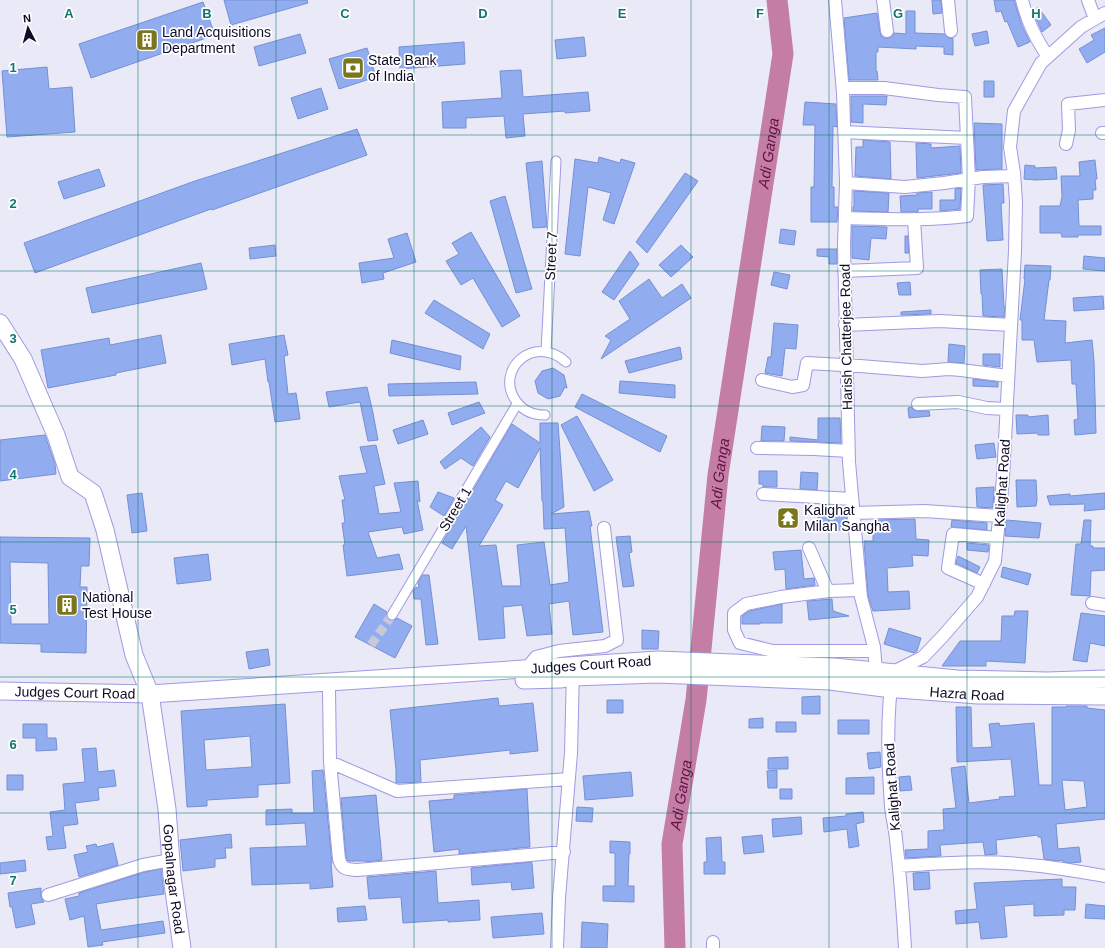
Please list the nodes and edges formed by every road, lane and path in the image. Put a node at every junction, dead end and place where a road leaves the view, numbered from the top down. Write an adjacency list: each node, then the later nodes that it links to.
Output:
1 (835, 0): 10 (street, Harish Chatterjee Road)
2 (883, 0): 7 (street)
3 (948, 0): 8 (street)
4 (1022, 0): 9 (street)
5 (1088, 0): 6 (street)
6 (1100, 16): 9 (street, Kalighat Road)
7 (887, 31)
8 (951, 31)
9 (1048, 57): 16 (street, Kalighat Road)
10 (843, 88): 12 (street, Harish Chatterjee Road); 13 (street)
11 (1105, 100): 14 (street)
12 (844, 132): 13 (street); 18 (street, Harish Chatterjee Road)
13 (967, 138): 17 (street)
14 (1066, 144)
15 (556, 161): 25 (street, Street 7)
16 (1014, 176): 17 (street); 24 (street, Kalighat Road)
17 (969, 180): 18 (street); 20 (street)
18 (846, 183): 19 (street, Harish Chatterjee Road)
19 (845, 218): 20 (street); 21 (street, Harish Chatterjee Road)
20 (914, 219): 21 (street)
21 (844, 271): 23 (street, Harish Chatterjee Road)
22 (0, 323): 60 (main road, Gopalnagar Road)
23 (845, 325): 24 (street); 27 (street, Harish Chatterjee Road)
24 (1011, 325): 28 (street, Kalighat Road)
25 (546, 351): 26 (street); 30 (street)
26 (566, 362)
27 (846, 366): 28 (street); 29 (street); 35 (street, Harish Chatterjee Road)
28 (1008, 376): 32 (street, Kalighat Road)
29 (762, 380)
30 (518, 404): 33 (street); 48 (street, Street 1)
31 (918, 404): 32 (street)
32 (1006, 409): 39 (street, Kalighat Road)
33 (545, 414)
34 (757, 448): 35 (street)
35 (848, 451): 37 (street, Harish Chatterjee Road)
36 (763, 494): 37 (street)
37 (852, 499): 38 (street, Harish Chatterjee Road)
38 (853, 514): 39 (street); 44 (street, Harish Chatterjee Road)
39 (999, 516): 41 (street, Kalighat Road)
40 (604, 528): 50 (street)
41 (997, 538): 43 (street, Kalighat Road); 43 (street)
42 (809, 548): 45 (street)
43 (984, 584): 55 (street, Kalighat Road)
44 (860, 590): 45 (street); 49 (street, Harish Chatterjee Road)
45 (829, 591): 49 (street)
46 (1092, 603): 47 (street)
47 (1105, 605)
48 (392, 615)
49 (874, 651): 51 (street, Harish Chatterjee Road)
50 (526, 669): 52 (main road, Judges Court Road); 60 (main road, Judges Court Road)
51 (876, 671): 53 (main road, Hazra Road); 55 (main road, Hazra Road)
52 (569, 674): 53 (main road, Judges Court Road); 56 (main road); 62 (street)
53 (832, 674): 55 (main road, Hazra Road)
54 (1105, 679): 55 (main road, Hazra Road)
55 (892, 681): 58 (main road, Hazra Road); 65 (street, Kalighat Road)
56 (328, 689): 60 (main road); 61 (street)
57 (0, 691): 60 (main road, Judges Court Road)
58 (1105, 696)
59 (0, 698): 60 (main road)
60 (151, 698): 64 (main road, Gopalnagar Road)
61 (330, 762): 62 (street); 63 (street)
62 (569, 779): 63 (street)
63 (564, 852): 69 (street)
64 (171, 860): 67 (street); 68 (main road, Gopalnagar Road)
65 (898, 866): 66 (street); 70 (street, Kalighat Road)
66 (1105, 876)
67 (48, 895)
68 (182, 948)
69 (557, 948)
70 (905, 948)

